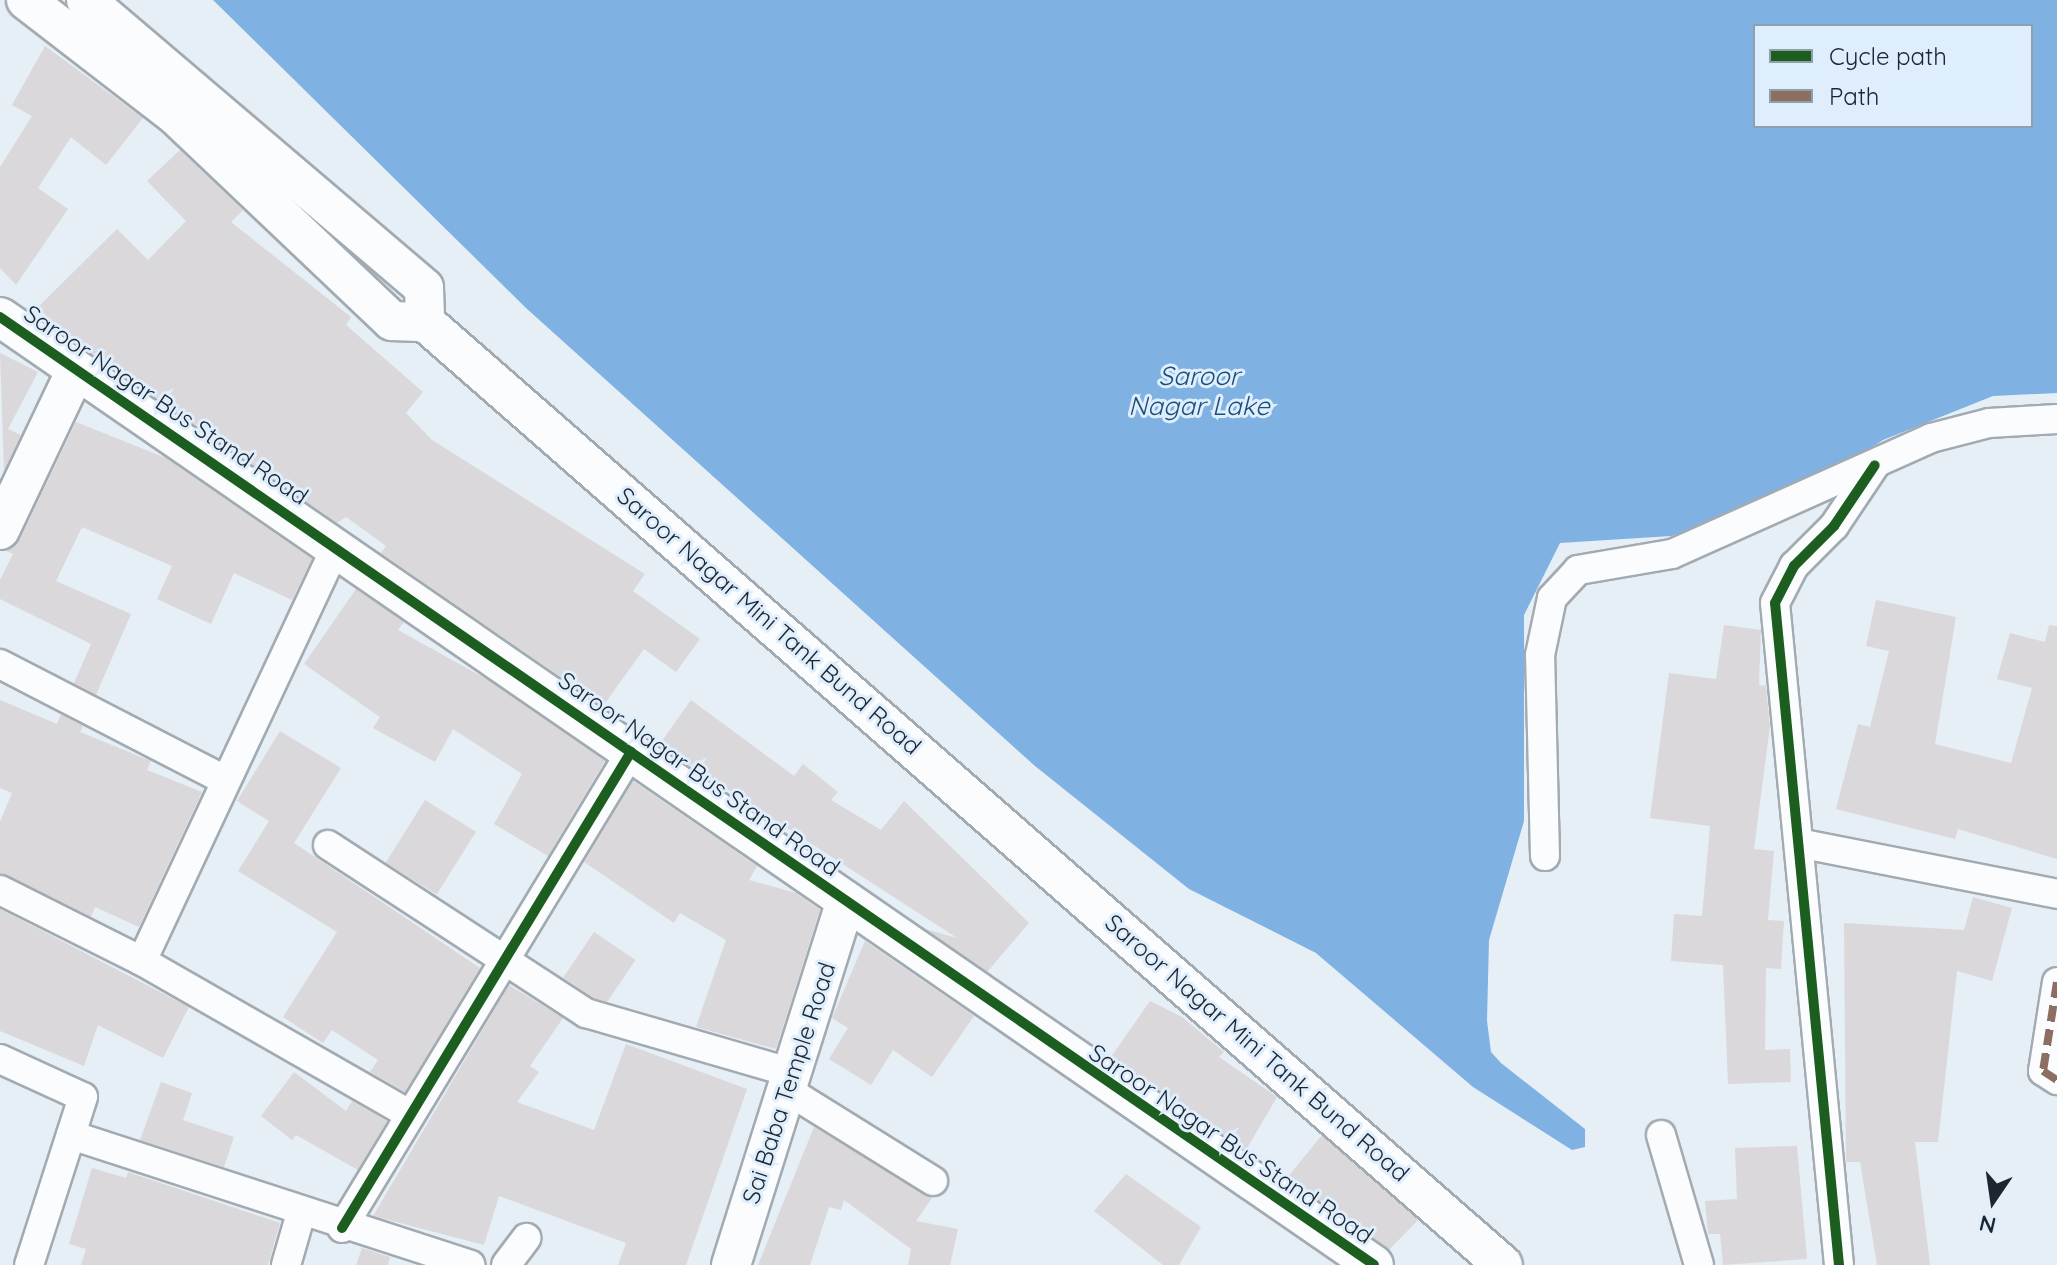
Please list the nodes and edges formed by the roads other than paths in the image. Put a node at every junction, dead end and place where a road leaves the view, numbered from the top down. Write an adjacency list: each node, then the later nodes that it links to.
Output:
1 (26, 0): 3 (main road)
2 (90, 2): 3 (main road); 5 (main road)
3 (75, 38): 5 (main road)
4 (0, 317): 6 (main road, Saroor Nagar Bus Stand Road)
5 (425, 322): 39 (main road, Saroor Nagar Mini Tank Bund Road)
6 (76, 370): 9 (main road); 10 (main road, Saroor Nagar Bus Stand Road)
7 (2057, 419): 8 (street)
8 (1875, 465): 14 (street); 16 (street)
9 (0, 530)
10 (337, 545): 12 (main road, Saroor Nagar Bus Stand Road); 13 (street)
11 (0, 664): 13 (street)
12 (631, 752): 19 (main road, Saroor Nagar Bus Stand Road); 20 (street)
13 (225, 780): 21 (street)
14 (1803, 844): 18 (street); 41 (street)
15 (328, 845): 20 (street)
16 (1545, 856)
17 (0, 890): 21 (street)
18 (2057, 894)
19 (846, 901): 25 (main road, Sai Baba Temple Road); 38 (main road, Saroor Nagar Bus Stand Road)
20 (503, 959): 25 (street); 26 (street)
21 (142, 961): 26 (street)
22 (2057, 982): 24 (street)
23 (0, 1059): 27 (street)
24 (2057, 1080)
25 (790, 1081): 29 (street); 37 (main road, Sai Baba Temple Road)
26 (406, 1112): 31 (street)
27 (71, 1135): 30 (street); 33 (street)
28 (1661, 1135): 40 (street)
29 (933, 1181)
30 (301, 1213): 31 (street); 34 (street)
31 (342, 1228): 35 (street)
32 (526, 1238): 36 (street)
33 (29, 1265)
34 (286, 1265)
35 (470, 1265)
36 (506, 1265)
37 (731, 1265)
38 (1374, 1265)
39 (1503, 1265)
40 (1699, 1265)
41 (1839, 1265)

